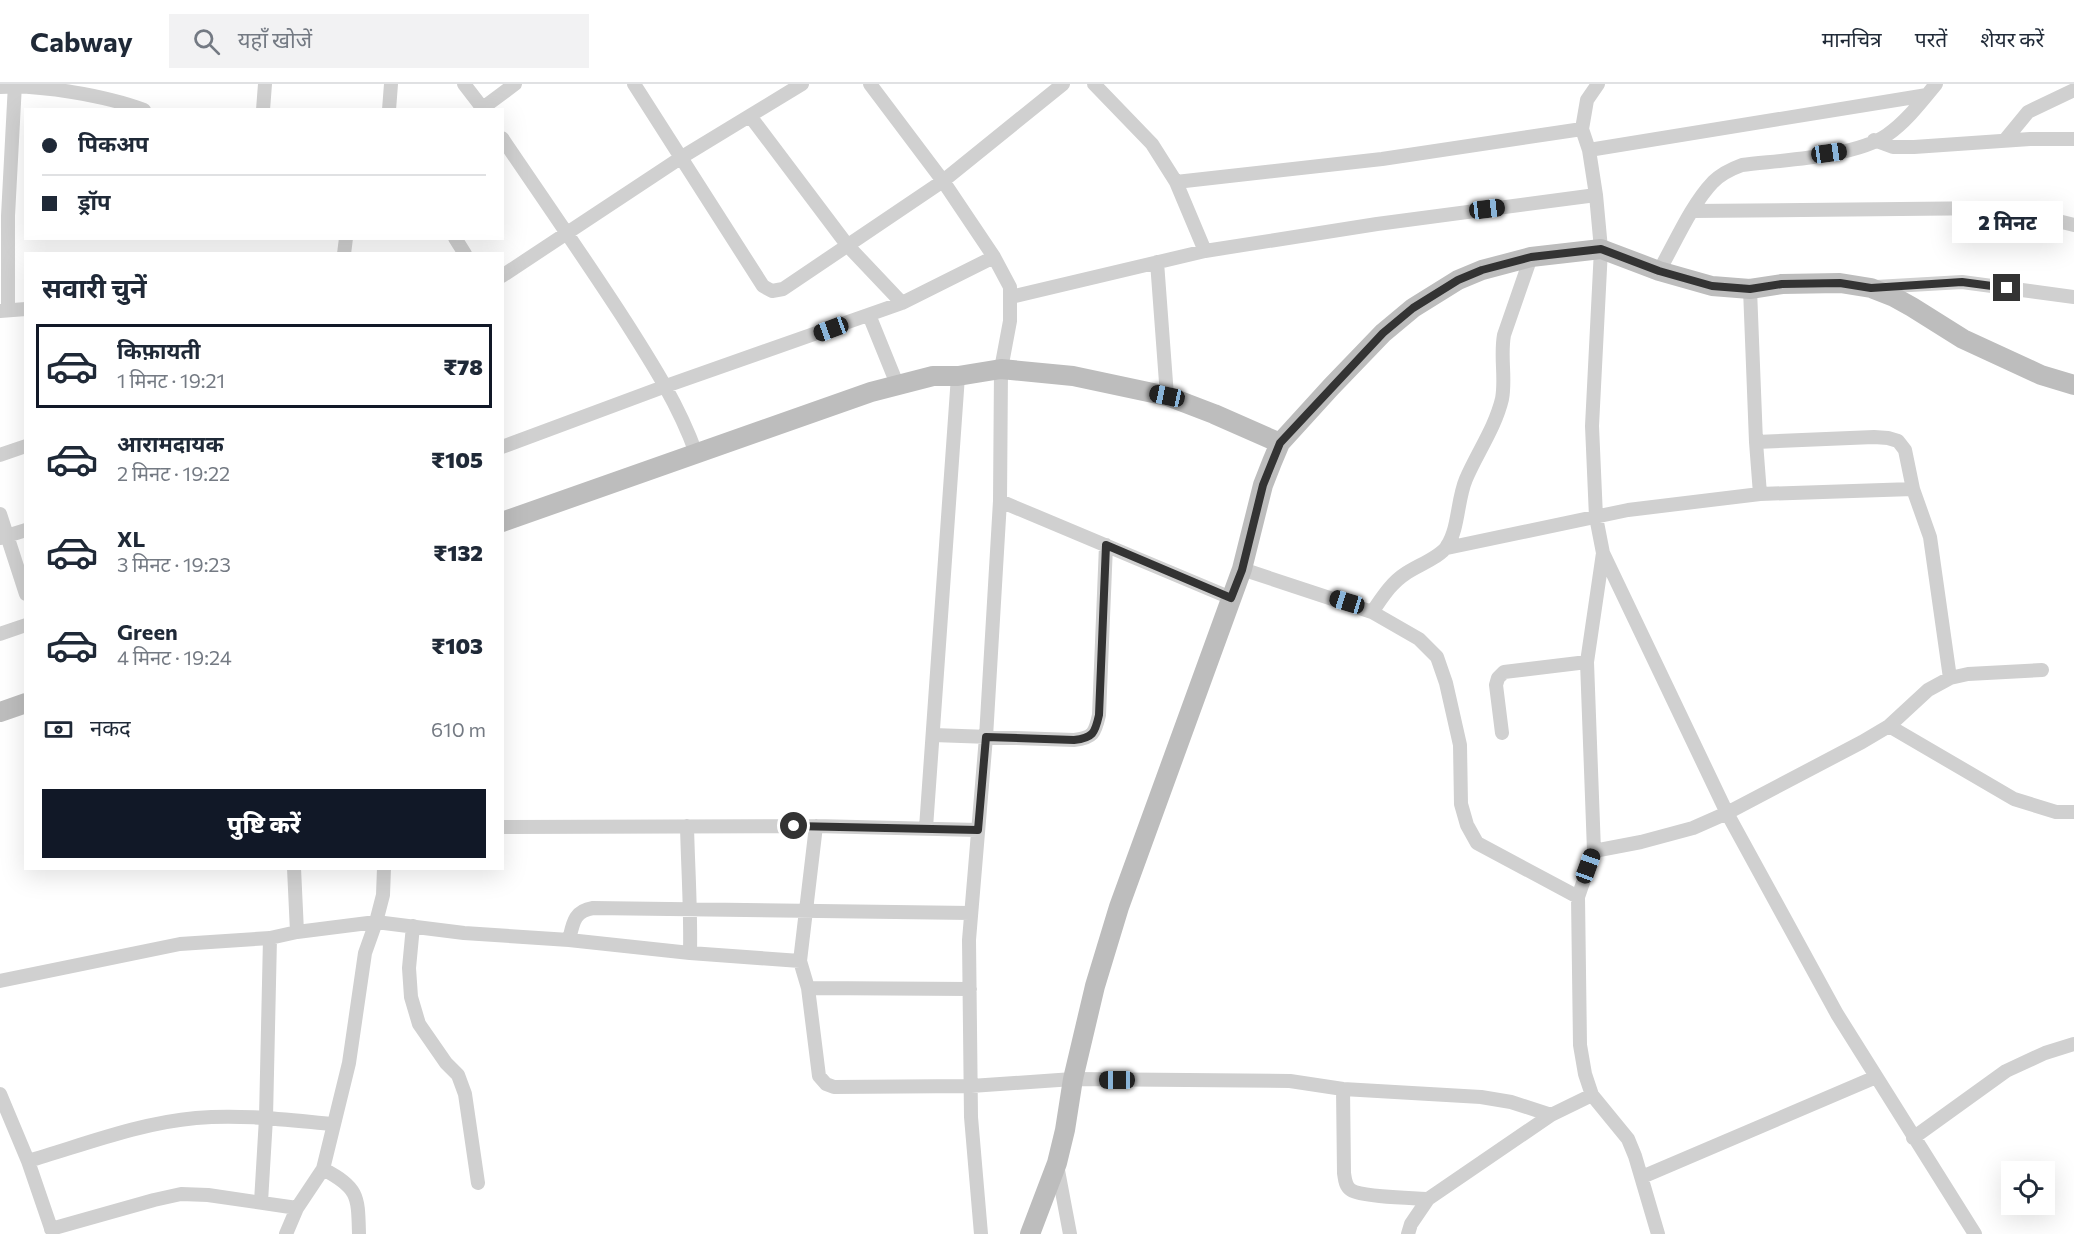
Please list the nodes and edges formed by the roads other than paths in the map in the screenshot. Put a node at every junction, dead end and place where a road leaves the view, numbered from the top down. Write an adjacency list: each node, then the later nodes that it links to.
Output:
1 (265, 84): 16 (street)
2 (391, 84): 17 (street)
3 (464, 84): 18 (street)
4 (515, 84): 19 (street)
5 (634, 84): 27 (street)
6 (802, 84): 20 (street)
7 (870, 84): 28 (street)
8 (1063, 84): 28 (street)
9 (1094, 84): 29 (street)
10 (1598, 84): 21 (street)
11 (15, 85): 12 (street); 15 (street); 48 (street)
12 (0, 87)
13 (1931, 89): 23 (street); 26 (street)
14 (2074, 90): 24 (street)
15 (139, 108)
16 (263, 108)
17 (389, 108)
18 (481, 108)
19 (483, 108)
20 (750, 116): 27 (street); 34 (street)
21 (1582, 129): 26 (street); 29 (street)
22 (2074, 139): 24 (street)
23 (1874, 140): 24 (street); 31 (street)
24 (2005, 140)
25 (504, 141): 33 (street)
26 (1589, 150): 30 (street)
27 (682, 157): 33 (street); 34 (street)
28 (943, 181): 34 (street); 37 (street)
29 (1176, 182): 36 (street)
30 (1596, 195): 35 (street); 36 (street)
31 (1692, 211): 32 (street); 40 (street)
32 (2074, 225)
33 (566, 234): 41 (street); 54 (street)
34 (848, 246): 46 (street)
35 (1601, 249): 38 (street); 40 (street); 66 (street)
36 (1205, 251): 39 (street)
37 (994, 256): 44 (street); 46 (street)
38 (1531, 257): 57 (street); 71 (street)
39 (1157, 262): 44 (street); 55 (street)
40 (1659, 271): 43 (street)
41 (504, 275)
42 (1871, 288): 43 (street); 45 (street); 53 (street)
43 (1750, 289): 56 (street)
44 (1011, 297): 50 (street)
45 (2074, 297)
46 (902, 303): 49 (street)
47 (24, 309): 48 (street)
48 (4, 310)
49 (869, 315): 52 (street); 54 (street)
50 (1001, 369): 51 (street); 55 (street); 64 (street)
51 (958, 376): 52 (street); 86 (street)
52 (897, 384): 60 (street)
53 (2074, 385)
54 (666, 386): 58 (street); 60 (street)
55 (1167, 396): 57 (street)
56 (1756, 442): 62 (street); 63 (street)
57 (1280, 443): 73 (street)
58 (504, 446)
59 (24, 448): 61 (street)
60 (696, 453): 67 (street)
61 (0, 455)
62 (1913, 489): 63 (street); 81 (street)
63 (1760, 494): 66 (street)
64 (1000, 501): 70 (street); 87 (street)
65 (0, 514): 69 (street)
66 (1596, 517): 71 (street); 72 (street)
67 (504, 521)
68 (24, 531): 69 (street)
69 (4, 537): 74 (street)
70 (1106, 545): 75 (street); 87 (street)
71 (1447, 548): 76 (street)
72 (1603, 553): 79 (street); 89 (street)
73 (1242, 570): 75 (street); 76 (street)
74 (24, 589)
75 (1231, 598): 114 (street)
76 (1372, 612): 98 (street)
77 (24, 626): 78 (street)
78 (0, 634)
79 (1587, 662): 85 (street); 95 (street)
80 (2042, 670): 81 (street)
81 (1950, 678): 84 (street)
82 (24, 704): 83 (street)
83 (0, 712)
84 (1890, 726): 88 (street); 89 (street)
85 (1502, 733)
86 (933, 735): 87 (street); 93 (street)
87 (986, 737): 94 (street)
88 (2074, 812)
89 (1727, 813): 95 (street); 113 (street)
90 (687, 826): 91 (street); 92 (street); 99 (street)
91 (816, 826): 93 (street); 100 (street)
92 (504, 827)
93 (926, 828): 94 (street)
94 (978, 830): 101 (street)
95 (1594, 851): 98 (street)
96 (294, 870): 104 (street)
97 (384, 870): 102 (street)
98 (1578, 897): 118 (street)
99 (691, 910): 100 (street); 106 (street); 107 (street)
100 (807, 911): 101 (street); 108 (street)
101 (971, 913): 111 (street)
102 (376, 922): 103 (street); 104 (street); 121 (street)
103 (413, 926): 106 (street); 127 (street)
104 (297, 932): 105 (street)
105 (270, 938): 109 (street); 120 (street)
106 (569, 940): 107 (street)
107 (690, 953): 108 (street)
108 (800, 961): 110 (street)
109 (0, 981)
110 (808, 988): 111 (street); 115 (street)
111 (970, 989): 115 (street)
112 (2074, 1044): 122 (street)
113 (1876, 1077): 122 (street); 126 (street)
114 (1073, 1079): 115 (street); 116 (street); 124 (street)
115 (971, 1086): 134 (street)
116 (1343, 1089): 119 (street); 128 (street)
117 (0, 1094): 123 (street)
118 (1592, 1095): 119 (street); 126 (street)
119 (1551, 1115): 128 (street)
120 (266, 1118): 121 (street); 123 (street); 129 (street)
121 (333, 1124): 125 (street)
122 (1913, 1138): 139 (street)
123 (28, 1161): 131 (street)
124 (1057, 1163): 135 (street); 136 (street)
125 (323, 1170): 130 (street); 133 (street)
126 (1642, 1177): 138 (street)
127 (478, 1183)
128 (1428, 1199): 137 (street)
129 (261, 1202): 130 (street); 131 (street)
130 (297, 1208): 132 (street)
131 (52, 1232)
132 (286, 1234)
133 (359, 1234)
134 (981, 1234)
135 (1030, 1234)
136 (1070, 1234)
137 (1408, 1234)
138 (1658, 1234)
139 (1975, 1234)

